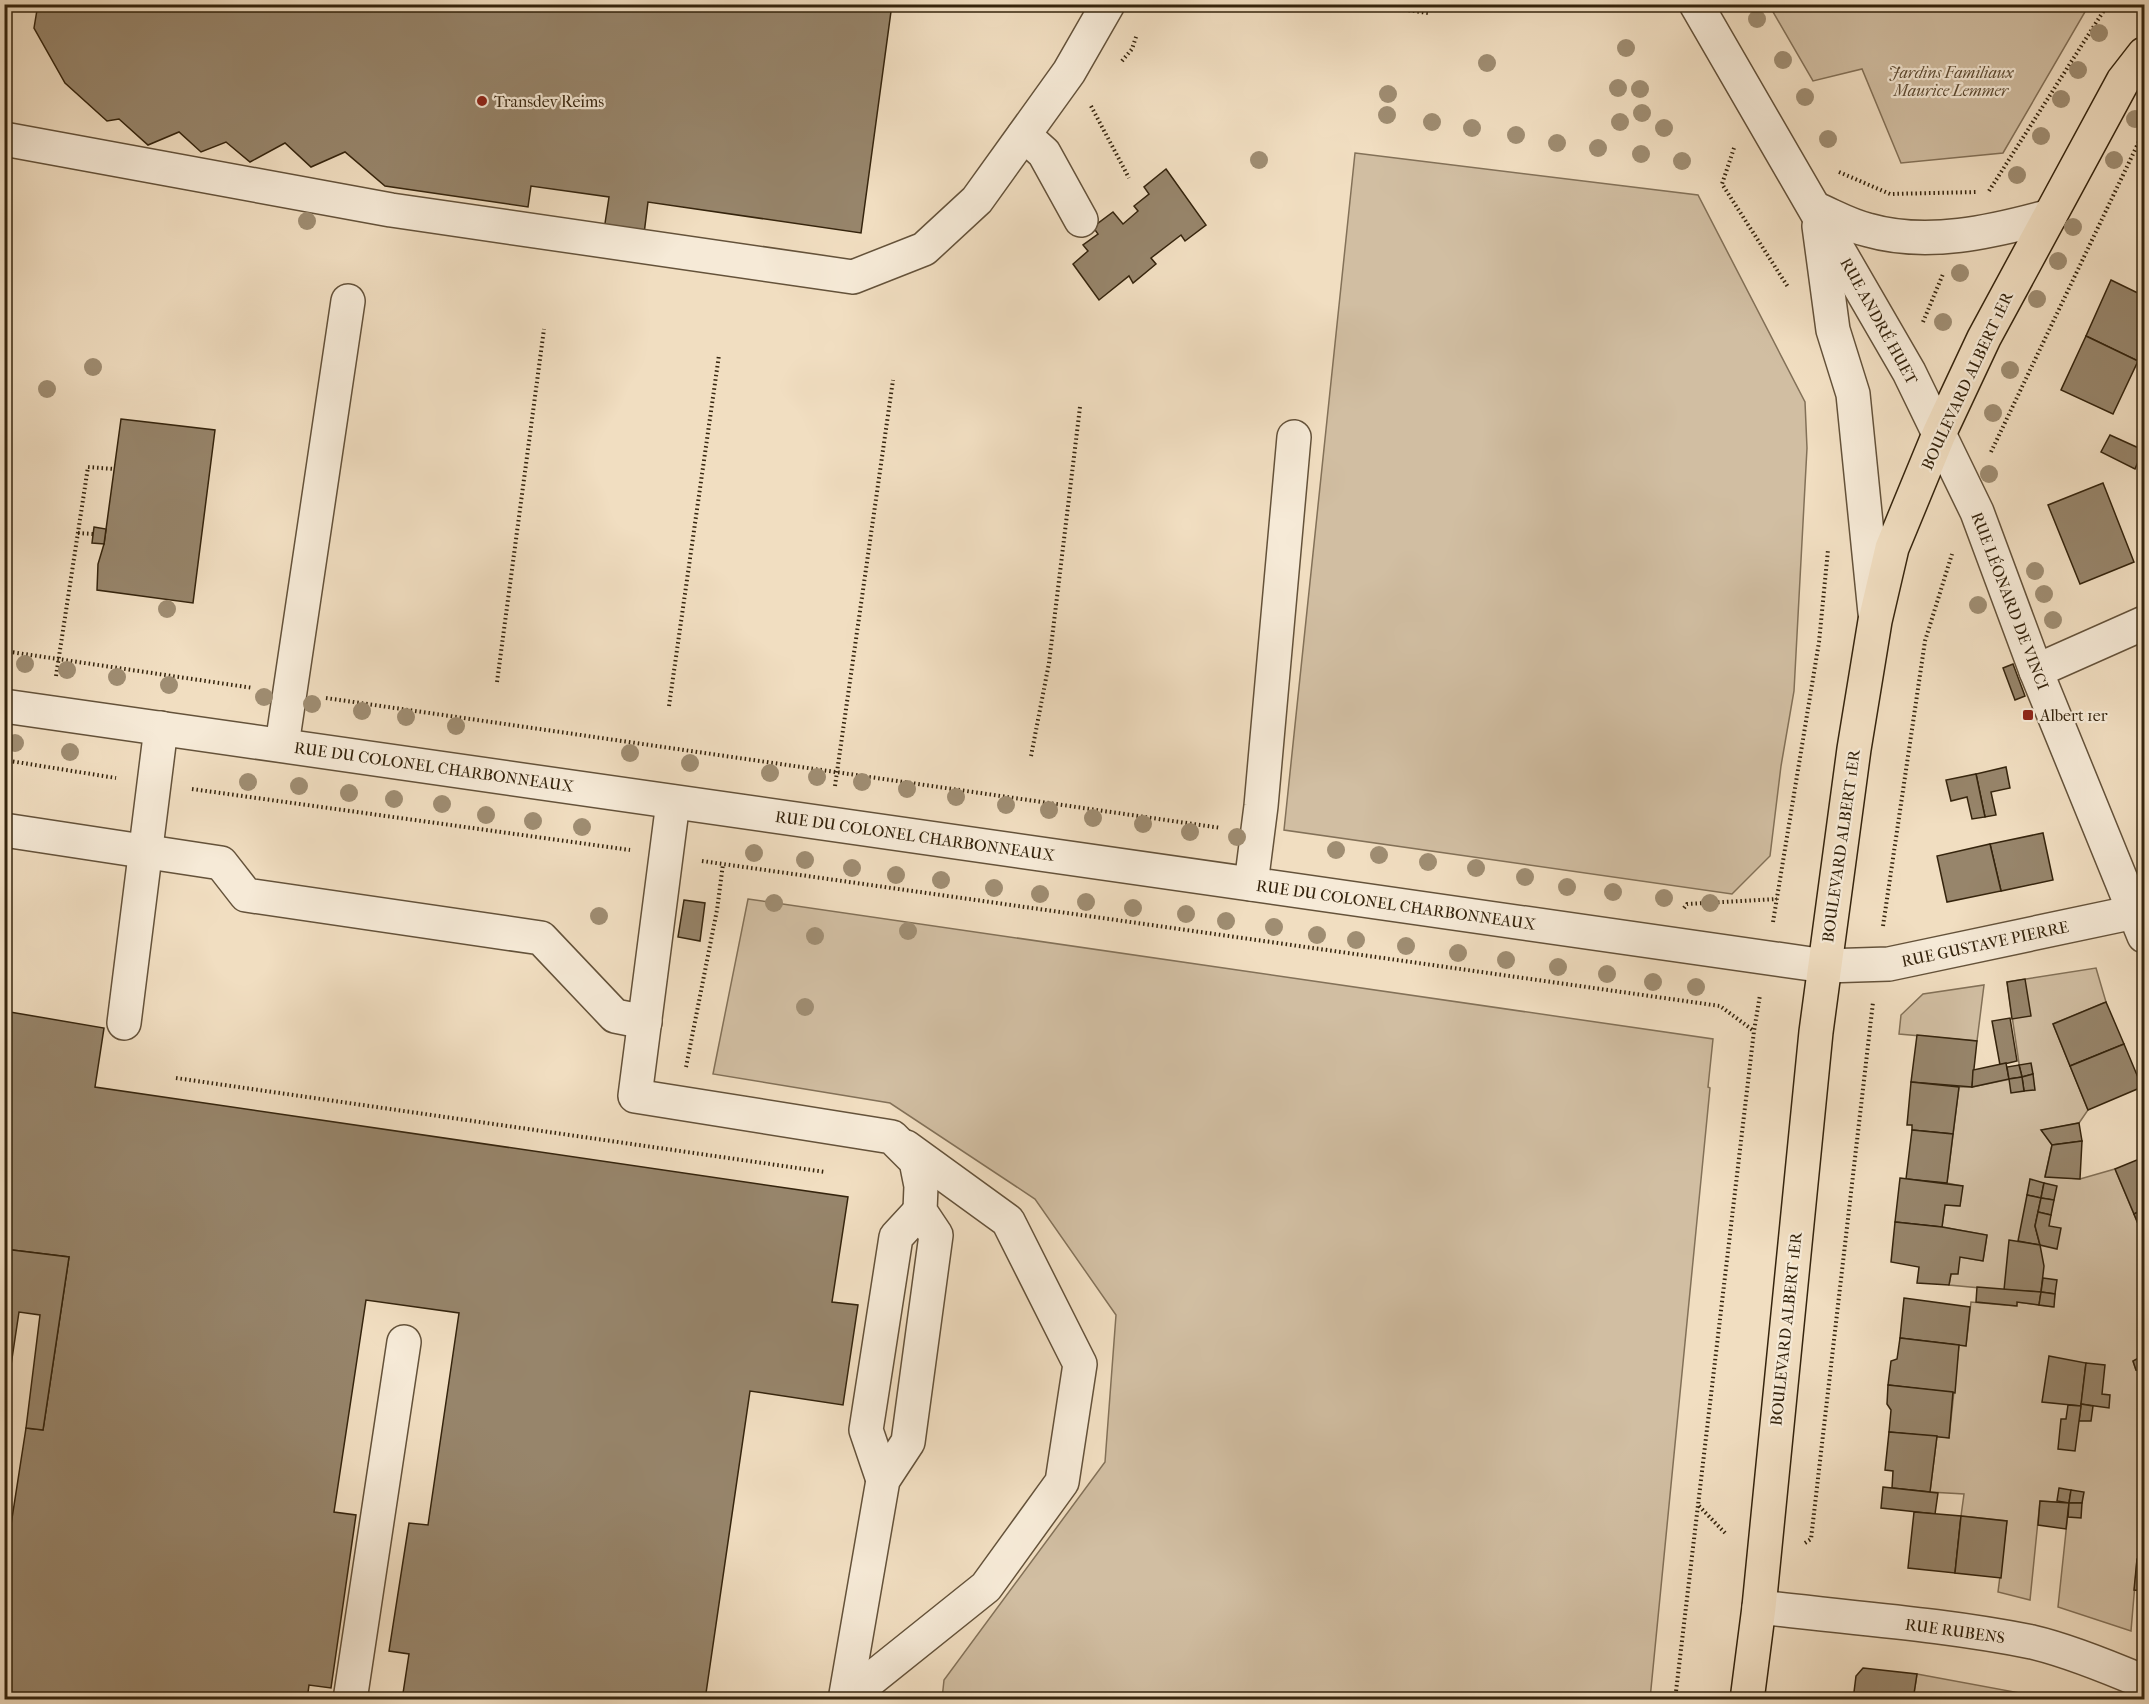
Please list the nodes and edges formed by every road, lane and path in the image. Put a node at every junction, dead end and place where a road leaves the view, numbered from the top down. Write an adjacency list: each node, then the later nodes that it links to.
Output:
1 (1108, 4): 9 (street)
2 (1364, 4): 4 (path)
3 (1696, 4): 7 (street, RUE ANDRÉ HUET)
4 (1428, 13)
5 (2145, 54): 15 (main road, BOULEVARD ALBERT 1ER)
6 (1088, 100): 12 (path)
7 (1752, 100): 14 (street, RUE ANDRÉ HUET); 17 (path)
8 (2145, 131): 26 (path)
9 (1024, 135): 10 (street); 16 (street)
10 (4, 139)
11 (1836, 171): 13 (path)
12 (1129, 178)
13 (1989, 191)
14 (1816, 209): 15 (street); 23 (street, RUE ANDRÉ HUET); 30 (street)
15 (2050, 216): 23 (main road, BOULEVARD ALBERT 1ER)
16 (1081, 220)
17 (1788, 288)
18 (348, 301): 36 (street)
19 (544, 329): 35 (path)
20 (719, 355): 38 (path)
21 (893, 380): 44 (path)
22 (1080, 406): 42 (path)
23 (1939, 434): 26 (street, RUE LÉONARD DE VINCI); 30 (main road, BOULEVARD ALBERT 1ER)
24 (1294, 437): 49 (street)
25 (114, 469): 27 (path)
26 (1970, 497): 34 (street, RUE LÉONARD DE VINCI)
27 (78, 533): 28 (path); 33 (path)
28 (93, 534)
29 (1953, 553): 55 (path)
30 (1875, 621): 56 (main road, BOULEVARD ALBERT 1ER)
31 (2145, 623): 34 (street)
32 (4, 651): 33 (path)
33 (59, 659): 36 (path); 39 (path)
34 (2036, 671): 54 (street, RUE LÉONARD DE VINCI)
35 (497, 682)
36 (290, 693): 41 (street); 44 (path)
37 (4, 705): 39 (street, RUE DU COLONEL CHARBONNEAUX)
38 (669, 706)
39 (50, 712): 40 (street, RUE DU COLONEL CHARBONNEAUX)
40 (161, 728): 41 (street, RUE DU COLONEL CHARBONNEAUX); 45 (street)
41 (282, 746): 46 (street, RUE DU COLONEL CHARBONNEAUX)
42 (1032, 756)
43 (4, 760): 45 (path)
44 (837, 771): 47 (path); 49 (path)
45 (154, 784): 50 (street); 51 (path)
46 (673, 802): 47 (street, RUE DU COLONEL CHARBONNEAUX); 51 (street)
47 (830, 824): 53 (street, RUE DU COLONEL CHARBONNEAUX)
48 (4, 830): 50 (street)
49 (1258, 833): 53 (street)
50 (146, 851): 57 (street); 58 (street)
51 (667, 856): 52 (path); 57 (street)
52 (723, 864): 59 (path); 61 (path)
53 (1251, 884): 56 (street, RUE DU COLONEL CHARBONNEAUX)
54 (2141, 920): 55 (street, RUE GUSTAVE PIERRE)
55 (1877, 964): 56 (street, RUE GUSTAVE PIERRE); 68 (path)
56 (1825, 966): 68 (main road, BOULEVARD ALBERT 1ER)
57 (645, 1022): 61 (street)
58 (124, 1023)
59 (1754, 1031)
60 (176, 1078): 63 (path)
61 (678, 1104): 62 (street)
62 (892, 1137): 64 (street); 72 (street)
63 (825, 1172)
64 (920, 1211): 66 (street); 66 (street)
65 (404, 1342): 71 (street)
66 (883, 1480): 72 (street)
67 (1698, 1505): 73 (path)
68 (1762, 1570): 69 (main road, BOULEVARD ALBERT 1ER)
69 (1759, 1607): 70 (street, RUE RUBENS); 74 (main road, BOULEVARD ALBERT 1ER)
70 (2145, 1682)
71 (350, 1700)
72 (845, 1700)
73 (1676, 1700)
74 (1747, 1700)

